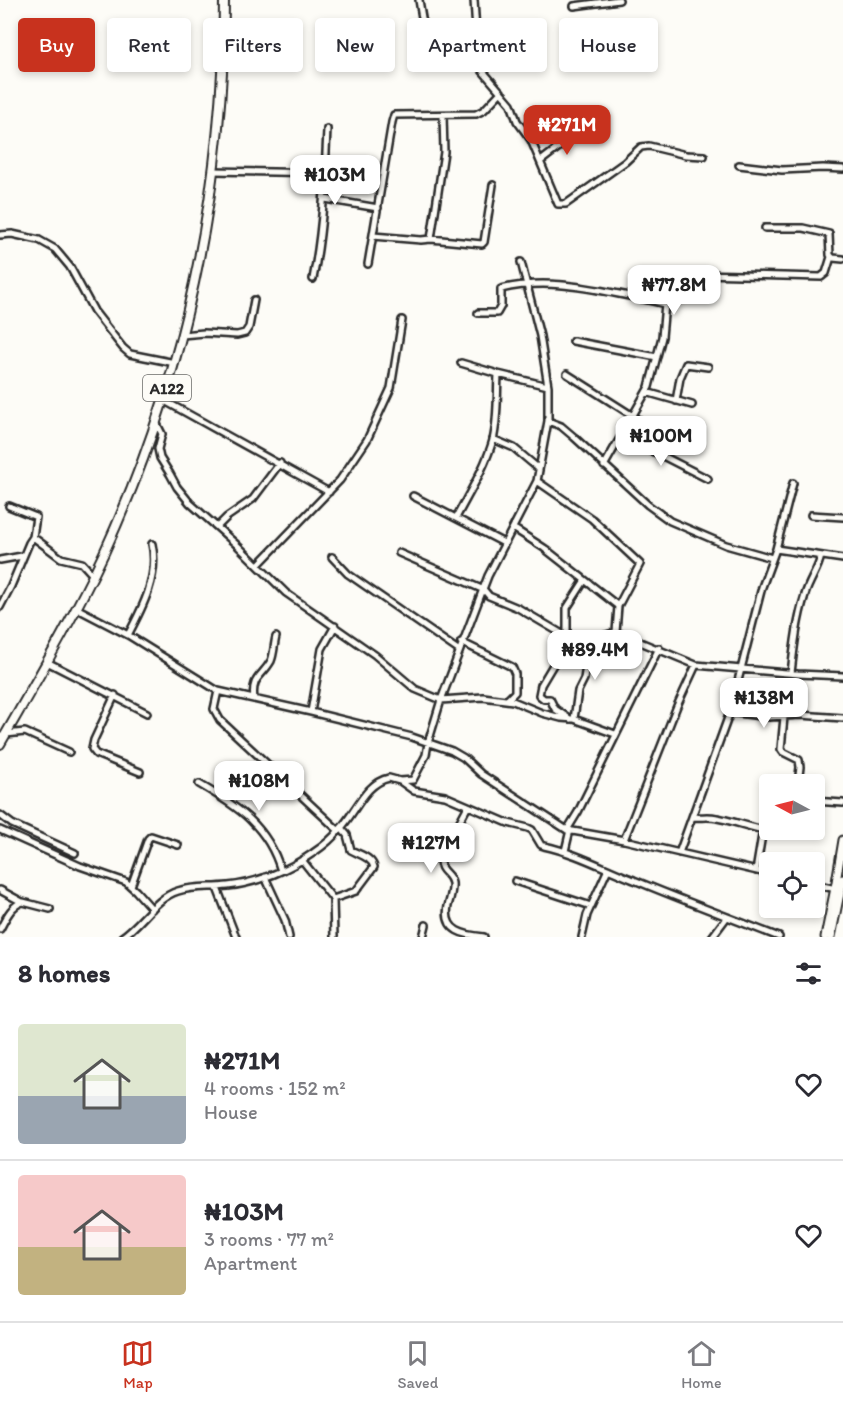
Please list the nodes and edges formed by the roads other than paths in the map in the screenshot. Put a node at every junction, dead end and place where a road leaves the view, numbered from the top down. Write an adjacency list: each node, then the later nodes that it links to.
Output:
1 (224, 0): 15 (highway, A122)
2 (419, 0): 6 (street)
3 (474, 0): 7 (street)
4 (619, 0): 5 (street)
5 (574, 6)
6 (422, 18)
7 (501, 92): 8 (street); 12 (street)
8 (443, 115): 19 (street); 23 (street)
9 (327, 129): 16 (street)
10 (580, 131): 12 (street)
11 (704, 156): 12 (street)
12 (541, 161)
13 (739, 165): 14 (street)
14 (843, 169)
15 (213, 171): 16 (street); 36 (highway, A122)
16 (325, 173): 18 (street)
17 (493, 185): 23 (street)
18 (325, 199): 19 (street); 29 (street)
19 (378, 208): 22 (street)
20 (765, 228): 24 (street)
21 (0, 235): 39 (street)
22 (373, 236): 23 (street); 27 (street)
23 (431, 239)
24 (831, 257): 25 (street); 28 (street)
25 (843, 259)
26 (521, 262): 31 (street)
27 (368, 264)
28 (700, 274)
29 (313, 279)
30 (671, 280): 33 (street)
31 (527, 284): 33 (street); 34 (street); 44 (street)
32 (254, 300): 36 (street)
33 (664, 304): 38 (street)
34 (478, 313)
35 (402, 320): 61 (street)
36 (182, 335): 39 (highway, A122)
37 (573, 341): 38 (street)
38 (657, 357): 45 (street)
39 (175, 363): 46 (highway, A122)
40 (461, 363): 42 (street)
41 (708, 367): 47 (street)
42 (498, 374): 44 (street); 53 (street)
43 (567, 374): 49 (street)
44 (548, 386): 50 (street)
45 (646, 392): 47 (street); 49 (street)
46 (163, 400): 51 (highway, A122); 55 (street)
47 (676, 401): 48 (street)
48 (692, 405)
49 (633, 417): 52 (street); 54 (street)
50 (548, 421): 56 (street); 57 (street)
51 (156, 422): 67 (street); 81 (highway, A122)
52 (698, 436)
53 (493, 439): 57 (street); 66 (street)
54 (620, 440): 56 (street); 58 (street)
55 (280, 463): 61 (street); 67 (street)
56 (604, 465): 77 (street)
57 (539, 469): 59 (street)
58 (708, 479)
59 (537, 481): 68 (street); 84 (street)
60 (793, 483): 72 (street)
61 (329, 492): 80 (street)
62 (413, 496): 66 (street)
63 (9, 506): 69 (street)
64 (811, 515): 65 (street)
65 (843, 517)
66 (456, 518): 70 (street)
67 (217, 527): 80 (street)
68 (513, 528): 70 (street); 82 (street)
69 (33, 537): 74 (street); 81 (street)
70 (504, 543): 83 (street)
71 (153, 544): 89 (street)
72 (776, 549): 75 (street); 77 (street)
73 (399, 553): 83 (street)
74 (22, 556): 79 (street); 85 (street)
75 (821, 556): 78 (street); 99 (street)
76 (332, 557): 95 (street)
77 (772, 558): 98 (street)
78 (843, 559)
79 (0, 560)
80 (258, 565): 87 (street)
81 (93, 575): 86 (highway, A122)
82 (585, 580): 84 (street); 91 (street)
83 (484, 590): 91 (street); 93 (street)
84 (618, 606): 88 (street)
85 (0, 607)
86 (76, 608): 89 (street); 96 (highway, A122)
87 (335, 626): 104 (street); 106 (street)
88 (616, 632): 92 (street); 94 (street)
89 (128, 635): 101 (street)
90 (276, 637): 103 (street)
91 (568, 637): 92 (street); 111 (street)
92 (590, 640): 111 (street)
93 (462, 642): 95 (street); 105 (street)
94 (659, 648): 97 (street); 112 (street)
95 (458, 650): 104 (street)
96 (47, 662): 102 (street); 113 (highway, A122)
97 (696, 665): 98 (street); 129 (street)
98 (740, 669): 99 (street); 107 (street)
99 (791, 673): 100 (street)
100 (843, 676)
101 (218, 691): 103 (street); 127 (street)
102 (114, 695): 108 (street); 116 (street)
103 (254, 699): 106 (street)
104 (441, 700): 105 (street); 114 (street)
105 (507, 700): 111 (street)
106 (311, 711): 114 (street)
107 (730, 712): 109 (street); 124 (street)
108 (147, 713)
109 (784, 717): 110 (street); 117 (street)
110 (843, 718)
111 (572, 719): 112 (street)
112 (615, 734): 128 (street)
113 (2, 739): 115 (street)
114 (428, 743): 118 (street); 128 (street)
115 (69, 752)
116 (140, 772)
117 (798, 774)
118 (400, 781): 122 (street); 127 (street)
119 (199, 784): 139 (street)
120 (825, 802): 121 (street)
121 (843, 803)
122 (468, 806): 133 (street); 157 (street)
123 (0, 815): 135 (street)
124 (693, 817): 125 (street); 134 (street)
125 (759, 829)
126 (0, 830): 145 (street)
127 (340, 830): 137 (street); 149 (street)
128 (568, 830): 129 (street); 133 (street)
129 (624, 840): 134 (street)
130 (761, 840): 140 (street)
131 (843, 840): 136 (main road)
132 (178, 845): 145 (street)
133 (565, 850): 138 (street)
134 (679, 852): 140 (street)
135 (75, 853)
136 (842, 856): 148 (main road)
137 (302, 860): 139 (street); 149 (street)
138 (608, 869): 151 (street); 154 (street)
139 (281, 871): 142 (street)
140 (756, 871): 141 (street)
141 (759, 872)
142 (265, 877): 146 (street); 160 (street)
143 (843, 879): 148 (main road)
144 (514, 881): 151 (street)
145 (131, 886): 153 (street)
146 (217, 888): 153 (street); 159 (street)
147 (0, 890): 150 (street)
148 (838, 894): 167 (main road); 168 (main road)
149 (333, 899): 161 (street)
150 (23, 902): 152 (street); 156 (street)
151 (591, 906): 164 (street)
152 (50, 909)
153 (152, 909): 158 (street)
154 (727, 917): 165 (street); 166 (street)
155 (426, 924): 162 (street)
156 (0, 929)
157 (471, 936): 163 (street)
158 (122, 937)
159 (236, 937)
160 (289, 937)
161 (334, 937)
162 (423, 937)
163 (484, 937)
164 (582, 937)
165 (712, 937)
166 (779, 937)
167 (825, 937)
168 (831, 937)

